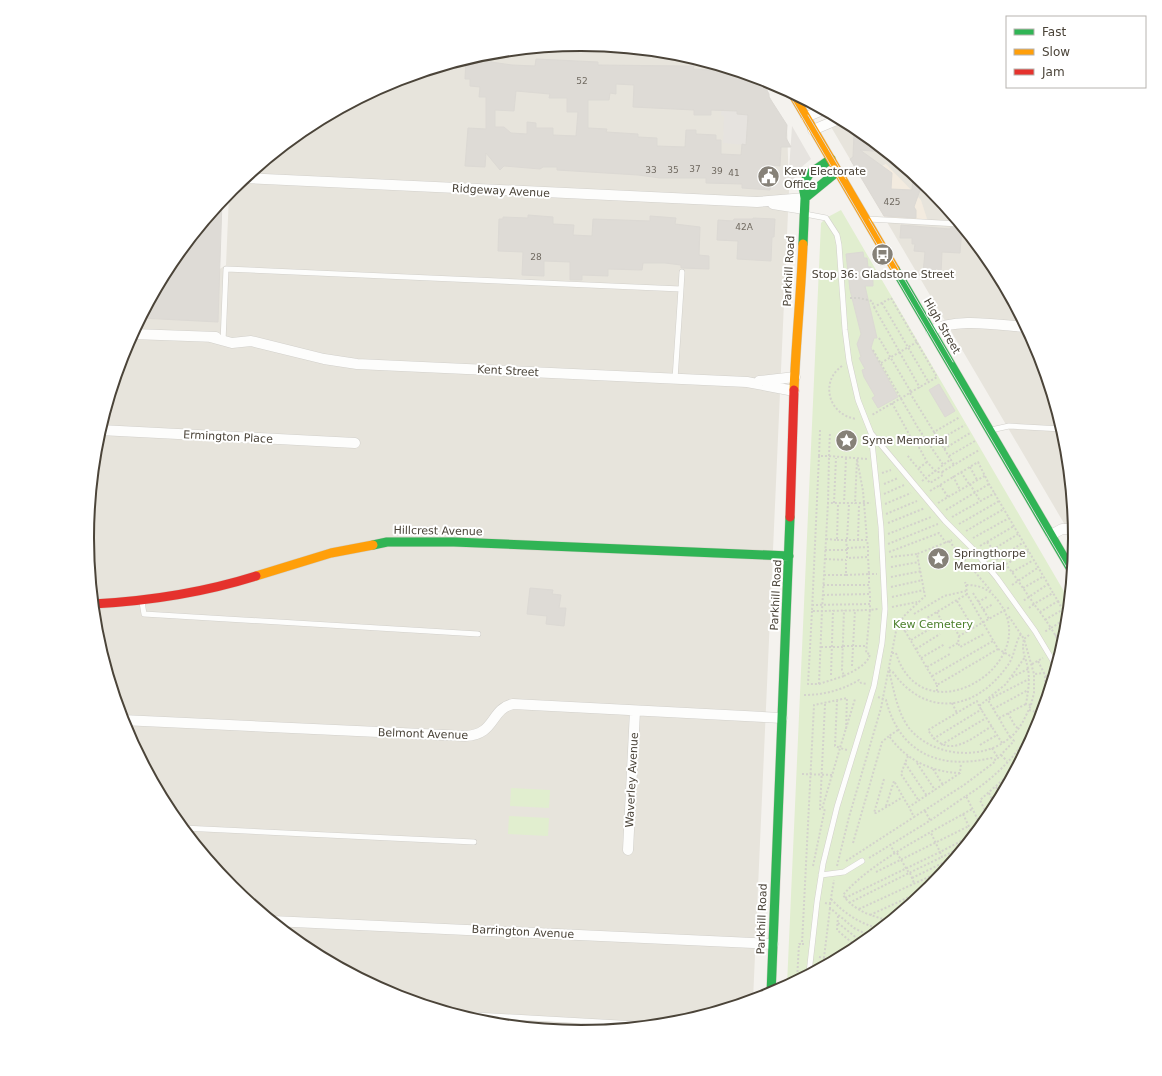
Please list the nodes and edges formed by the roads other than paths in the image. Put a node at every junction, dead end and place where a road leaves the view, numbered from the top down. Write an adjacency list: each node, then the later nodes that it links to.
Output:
1 (797, 102): 3 (street, High Street)
2 (817, 112): 3 (street)
3 (806, 117): 5 (street, High Street)
4 (833, 122): 5 (street)
5 (813, 130): 6 (street, High Street)
6 (831, 159): 7 (street, High Street); 9 (street, Parkhill Road)
7 (838, 171): 9 (street); 12 (street, High Street)
8 (253, 178): 10 (street, Ridgeway Avenue)
9 (805, 198): 10 (street, Ridgeway Avenue); 11 (street, Parkhill Road)
10 (757, 202): 11 (street, Ridgeway Avenue)
11 (804, 212): 20 (street, Parkhill Road); 27 (lane)
12 (865, 218): 13 (lane); 17 (street, High Street)
13 (952, 224)
14 (682, 272): 15 (lane)
15 (681, 289): 19 (lane); 21 (lane)
16 (1020, 327): 17 (street)
17 (931, 331): 26 (street, High Street)
18 (139, 334): 19 (street, Kent Street)
19 (224, 339): 21 (street, Kent Street)
20 (794, 377): 22 (street, Kent Street); 23 (street, Parkhill Road)
21 (675, 379): 22 (street, Kent Street)
22 (747, 382): 23 (street, Kent Street)
23 (794, 390): 31 (street, Parkhill Road)
24 (1055, 429): 26 (lane)
25 (106, 430): 28 (street, Ermington Place)
26 (990, 431): 30 (street, High Street)
27 (871, 432): 36 (lane); 44 (lane)
28 (355, 443)
29 (1068, 529): 30 (street)
30 (1051, 535): 32 (street, High Street)
31 (790, 556): 33 (street, Hillcrest Avenue); 38 (street, Parkhill Road)
32 (1067, 563)
33 (142, 601): 34 (street, Hillcrest Avenue); 35 (lane)
34 (98, 604)
35 (478, 634)
36 (1052, 659)
37 (635, 711): 38 (street, Belmont Avenue); 39 (street, Belmont Avenue); 42 (street, Waverley Avenue)
38 (782, 718): 46 (street, Parkhill Road)
39 (130, 720)
40 (191, 828): 41 (lane)
41 (474, 842)
42 (628, 850)
43 (862, 861): 44 (lane)
44 (822, 874): 47 (lane)
45 (282, 921): 46 (street, Barrington Avenue)
46 (773, 944): 48 (street, Parkhill Road)
47 (810, 968)
48 (771, 986)
49 (484, 1015): 50 (lane)
50 (622, 1023)

